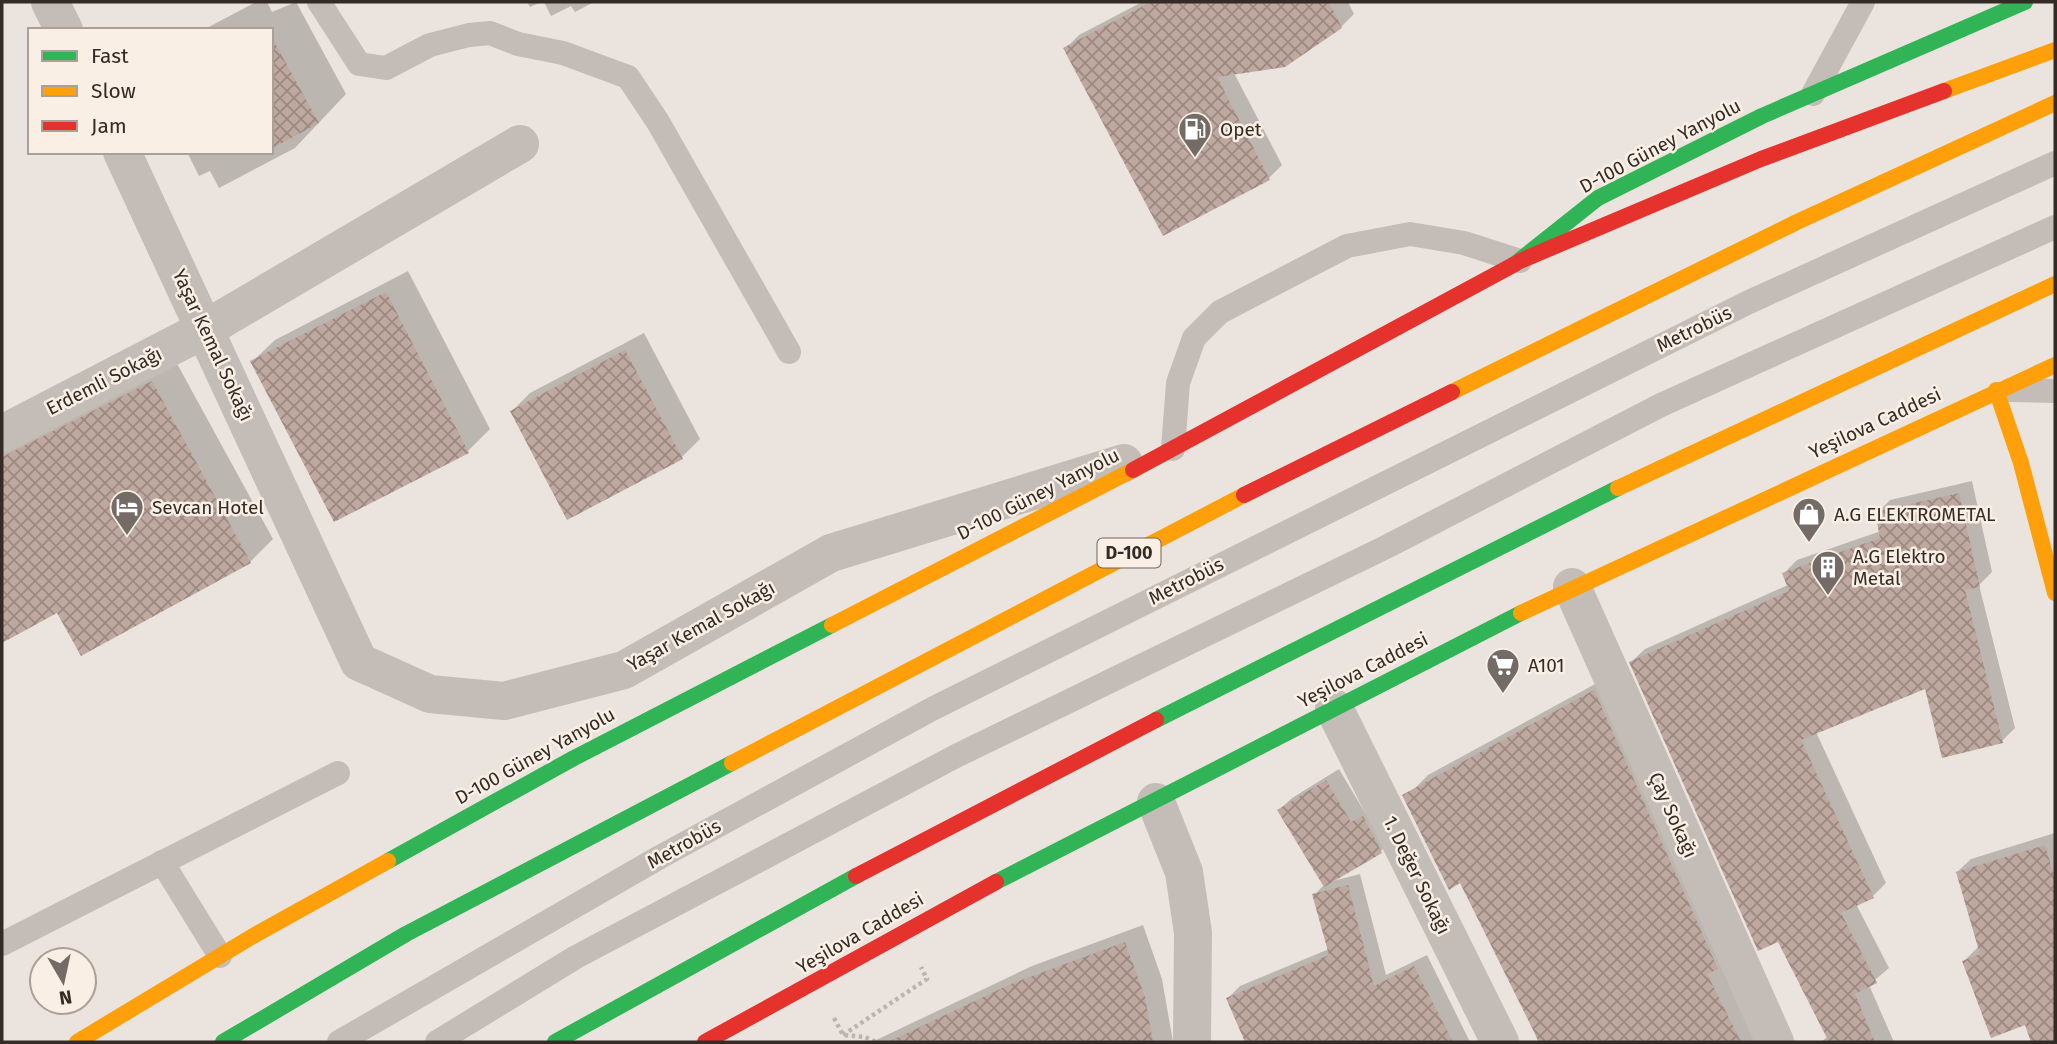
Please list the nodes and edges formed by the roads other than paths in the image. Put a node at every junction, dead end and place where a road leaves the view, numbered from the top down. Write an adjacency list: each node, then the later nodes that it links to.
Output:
1 (50, 2): 5 (street)
2 (319, 2): 16 (lane)
3 (1863, 2): 7 (lane)
4 (2025, 2): 7 (main road, D-100 Güney Yanyolu)
5 (63, 28)
6 (2055, 50): 13 (main road)
7 (1813, 94): 13 (main road, D-100 Güney Yanyolu)
8 (2055, 103): 34 (main road, D-100)
9 (520, 144): 15 (street, Erdemli Sokağı)
10 (123, 154): 15 (street, Yaşar Kemal Sokağı)
11 (2055, 163): 35 (lane, Metrobüs)
12 (2055, 226): 36 (lane)
13 (1520, 261): 21 (main road, D-100 Güney Yanyolu); 21 (lane)
14 (2055, 284): 37 (main road)
15 (207, 328): 20 (street, Erdemli Sokağı); 21 (street, Yaşar Kemal Sokağı)
16 (789, 352)
17 (2055, 365): 18 (main road, Yeşilova Caddesi)
18 (1996, 390): 19 (lane); 22 (main road); 24 (main road, Yeşilova Caddesi)
19 (2055, 391)
20 (2, 434)
21 (1173, 449): 31 (main road, D-100 Güney Yanyolu)
22 (2021, 463): 23 (main road); 25 (main road)
23 (2055, 536)
24 (1572, 587): 26 (main road, Yeşilova Caddesi); 40 (street, Çay Sokağı)
25 (2055, 593)
26 (1334, 708): 28 (main road, Yeşilova Caddesi); 39 (street, 1. Değer Sokağı)
27 (338, 773): 29 (lane)
28 (1156, 802): 32 (main road, Yeşilova Caddesi); 38 (street)
29 (162, 862): 30 (lane); 31 (lane)
30 (2, 944)
31 (220, 956): 33 (main road, D-100 Güney Yanyolu)
32 (720, 1039)
33 (77, 1042)
34 (223, 1042)
35 (339, 1042)
36 (437, 1042)
37 (555, 1042)
38 (1192, 1042)
39 (1500, 1042)
40 (1775, 1042)

